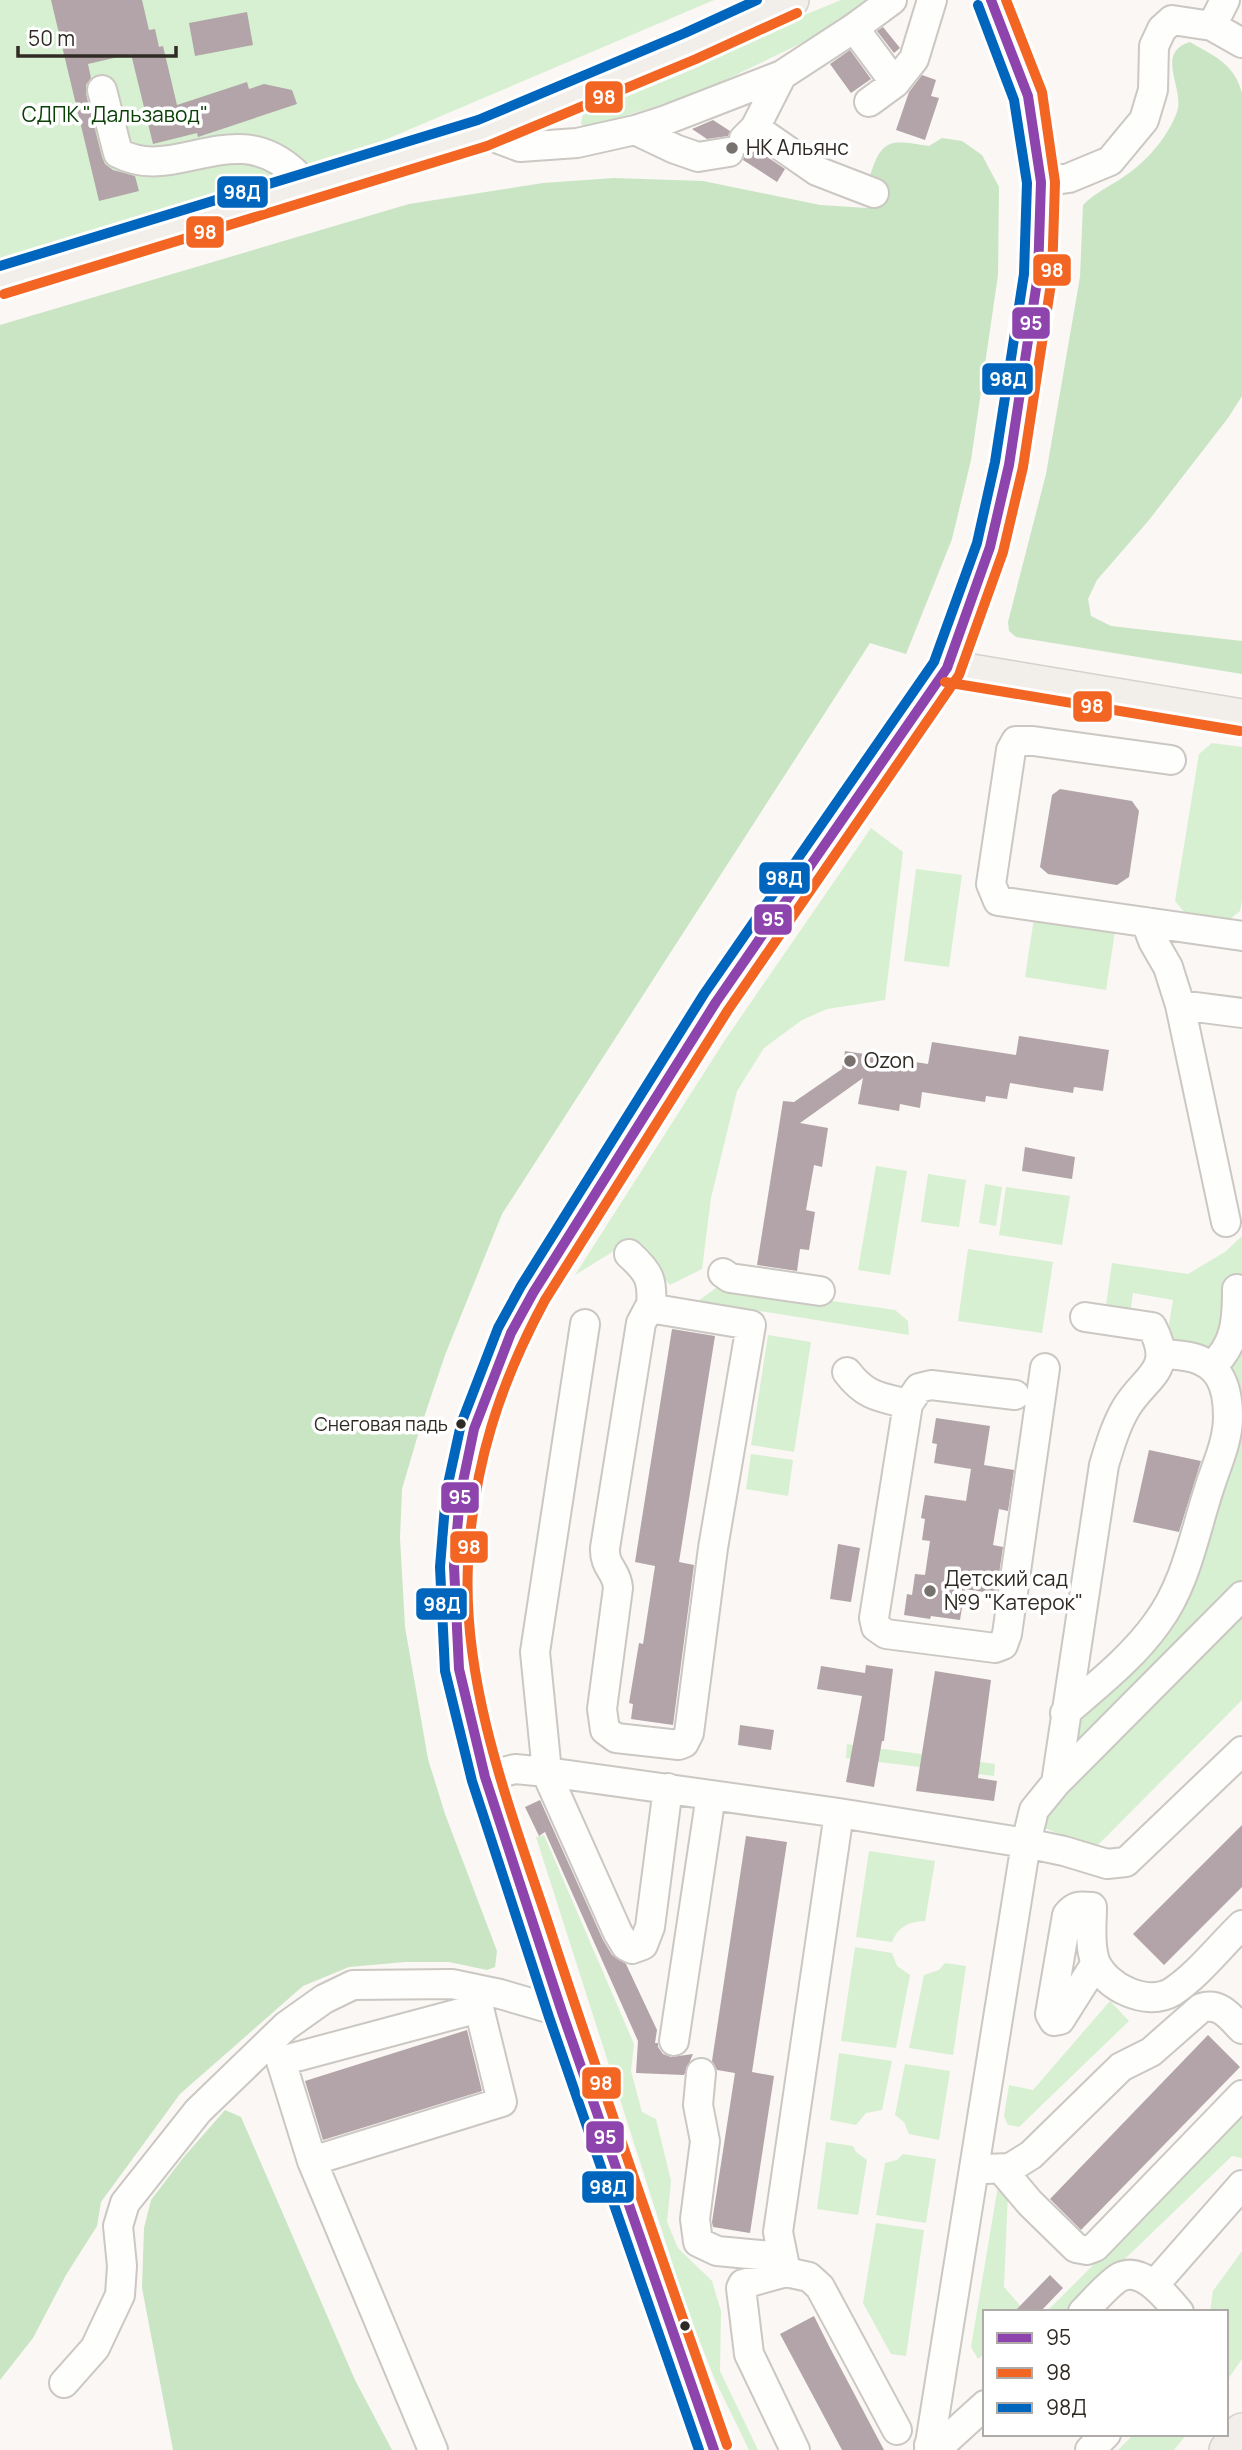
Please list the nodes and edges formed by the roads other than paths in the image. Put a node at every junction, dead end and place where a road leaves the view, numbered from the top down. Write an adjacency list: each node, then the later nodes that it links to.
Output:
1 (752, 0): 17 (main road)
2 (790, 0): 15 (main road)
3 (892, 0): 8 (street)
4 (932, 0): 11 (street)
5 (991, 0): 18 (main road)
6 (1225, 0): 7 (street)
7 (1212, 26): 9 (street); 18 (street)
8 (854, 28): 10 (street); 11 (street)
9 (1242, 43)
10 (782, 75): 14 (street); 16 (street)
11 (895, 83): 13 (street)
12 (102, 90): 17 (street)
13 (869, 102)
14 (635, 130): 15 (street); 16 (street)
15 (482, 133): 21 (main road)
16 (743, 140): 19 (street)
17 (295, 173): 20 (main road)
18 (1041, 183): 22 (main road)
19 (874, 193)
20 (0, 264)
21 (0, 281)
22 (947, 668): 23 (main road); 47 (main road)
23 (1242, 717)
24 (1171, 760): 25 (street)
25 (1146, 922): 26 (street); 27 (street)
26 (1242, 936)
27 (1180, 1006): 28 (street); 29 (street)
28 (1242, 1013)
29 (1226, 1222)
30 (629, 1254): 34 (street)
31 (723, 1273): 33 (street)
32 (1237, 1289): 38 (street)
33 (820, 1291)
34 (651, 1308): 34 (street)
35 (1085, 1317): 37 (street)
36 (585, 1324): 46 (street)
37 (1162, 1354): 38 (street); 44 (street)
38 (1212, 1367): 44 (street)
39 (1045, 1368): 42 (street)
40 (847, 1371): 42 (street)
41 (1015, 1395): 42 (street)
42 (908, 1404)
43 (1242, 1596): 48 (street)
44 (1065, 1713): 48 (street)
45 (1242, 1751): 53 (street)
46 (547, 1772): 47 (street); 49 (street); 49 (street)
47 (485, 1777): 57 (main road)
48 (1056, 1783): 52 (street)
49 (668, 1788): 50 (street)
50 (711, 1795): 51 (street); 59 (street)
51 (839, 1813): 52 (street); 66 (street)
52 (1026, 1843): 53 (street); 63 (street)
53 (1107, 1864): 54 (street)
54 (1092, 1907): 56 (street); 56 (street)
55 (1242, 1924): 56 (street)
56 (1096, 1963)
57 (562, 2012): 70 (street); 77 (main road)
58 (1242, 2029): 64 (street)
59 (674, 2040)
60 (701, 2073): 66 (street)
61 (1242, 2095): 64 (street)
62 (312, 2161): 62 (street); 76 (street)
63 (974, 2168): 64 (street); 75 (street)
64 (1002, 2170)
65 (1242, 2185): 67 (street)
66 (784, 2265): 72 (street); 78 (street)
67 (1155, 2284): 68 (street); 69 (street)
68 (1085, 2310)
69 (1177, 2310)
70 (64, 2383)
71 (983, 2406): 75 (street)
72 (897, 2430)
73 (1242, 2431): 80 (main road)
74 (1104, 2436): 79 (street)
75 (929, 2447)
76 (433, 2450)
77 (714, 2450)
78 (794, 2450)
79 (1090, 2450)
80 (1227, 2450)

